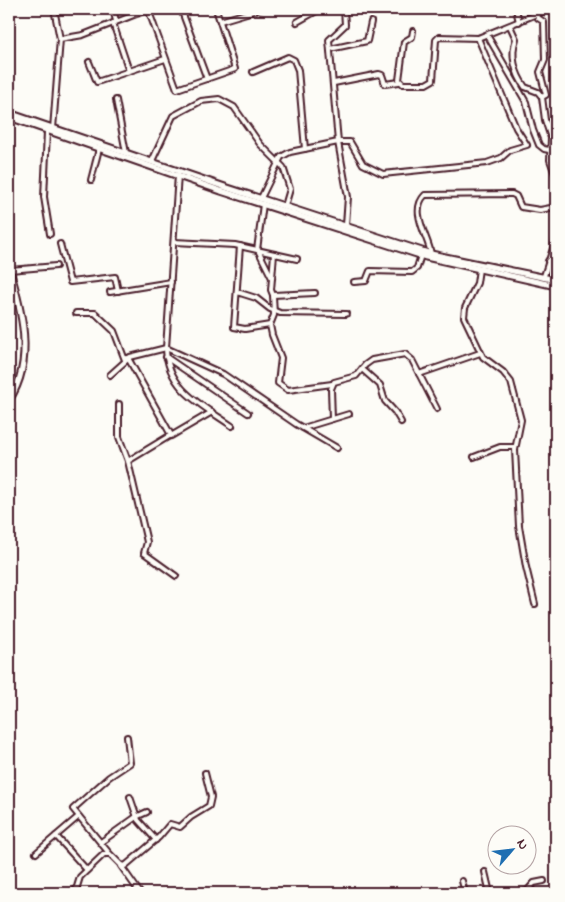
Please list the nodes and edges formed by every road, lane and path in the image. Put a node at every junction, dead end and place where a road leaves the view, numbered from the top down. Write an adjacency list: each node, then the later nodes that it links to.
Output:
1 (54, 9): 22 (street)
2 (113, 9): 14 (street)
3 (149, 9): 14 (street); 24 (street)
4 (181, 9): 28 (street)
5 (216, 9): 13 (street)
6 (260, 9): 13 (street)
7 (320, 9): 15 (street)
8 (344, 9): 23 (street)
9 (516, 9): 17 (street)
10 (535, 9): 12 (street)
11 (549, 9): 12 (street)
12 (536, 15): 17 (street); 31 (street)
13 (220, 21): 28 (street)
14 (114, 22): 22 (street); 26 (street)
15 (297, 22)
16 (371, 22): 23 (street)
17 (519, 22): 18 (street)
18 (510, 26): 20 (street); 31 (street)
19 (413, 31): 29 (street)
20 (487, 35): 21 (street); 41 (street)
21 (478, 38): 29 (street); 38 (street)
22 (60, 39): 37 (street)
23 (330, 49): 30 (street)
24 (165, 59): 26 (street); 28 (street)
25 (89, 62): 26 (street)
26 (129, 71)
27 (253, 72): 40 (street)
28 (207, 79)
29 (399, 82): 30 (street)
30 (334, 83): 38 (street)
31 (542, 97): 36 (street)
32 (116, 100): 42 (street)
33 (9, 113): 37 (street)
34 (9, 117): 37 (street)
35 (556, 117): 36 (street)
36 (548, 127): 41 (street)
37 (50, 132): 39 (street); 42 (street); 53 (street)
38 (338, 142): 40 (street); 52 (street)
39 (99, 149): 45 (street); 47 (street)
40 (305, 149): 44 (street)
41 (549, 150): 46 (street)
42 (126, 153): 43 (street)
43 (152, 162): 44 (street); 48 (street)
44 (278, 162): 48 (street); 50 (street)
45 (178, 175): 49 (street); 55 (street)
46 (556, 177)
47 (90, 180)
48 (261, 198): 50 (street)
49 (263, 204): 58 (street); 61 (street)
50 (285, 206): 52 (street)
51 (556, 207): 60 (street)
52 (346, 225): 60 (street)
53 (50, 234)
54 (556, 239): 63 (street)
55 (174, 242): 57 (street); 71 (street)
56 (60, 244): 75 (street)
57 (240, 246): 58 (street); 77 (street)
58 (258, 250): 59 (street); 69 (street)
59 (274, 254): 62 (street); 69 (street)
60 (431, 254): 68 (street)
61 (422, 255): 67 (street); 72 (street)
62 (298, 259)
63 (548, 261): 64 (street); 68 (street)
64 (556, 265)
65 (56, 266): 66 (street)
66 (9, 268): 73 (street)
67 (479, 269): 74 (street); 85 (street)
68 (544, 276): 70 (street)
69 (272, 278): 79 (street)
70 (556, 280)
71 (171, 282): 75 (street); 84 (street)
72 (354, 282)
73 (11, 283): 92 (street)
74 (556, 286)
75 (118, 291): 76 (street)
76 (110, 292)
77 (237, 292): 80 (street); 83 (street)
78 (315, 293): 79 (street)
79 (273, 295): 80 (street)
80 (272, 310): 82 (street); 83 (street)
81 (76, 314): 87 (street)
82 (346, 314)
83 (270, 325): 91 (street)
84 (166, 348): 86 (street); 87 (street); 101 (street)
85 (480, 353): 89 (street); 103 (street)
86 (166, 357): 95 (street); 96 (street)
87 (126, 359): 90 (street); 102 (street)
88 (362, 369): 89 (street); 91 (street); 99 (street)
89 (419, 374): 94 (street)
90 (110, 375)
91 (332, 384): 98 (street)
92 (9, 400)
93 (119, 404): 106 (street)
94 (437, 409)
95 (212, 412): 100 (street); 102 (street)
96 (248, 413)
97 (349, 414): 98 (street)
98 (332, 419): 101 (street)
99 (401, 422)
100 (232, 426)
101 (303, 428): 104 (street)
102 (171, 436): 106 (street)
103 (515, 447): 105 (street); 108 (street)
104 (338, 448)
105 (474, 457)
106 (128, 461): 107 (street)
107 (176, 576)
108 (535, 604)
109 (127, 737): 113 (street)
110 (205, 773): 116 (street)
111 (130, 797): 114 (street)
112 (148, 812): 114 (street)
113 (78, 816): 115 (street); 117 (street)
114 (136, 817): 116 (street); 117 (street)
115 (56, 836): 118 (street); 121 (street)
116 (156, 840): 120 (street)
117 (101, 842): 119 (street)
118 (36, 853)
119 (109, 853): 120 (street); 121 (street)
120 (121, 865): 126 (street)
121 (86, 870): 125 (street)
122 (485, 872): 128 (street)
123 (462, 881): 127 (street)
124 (544, 881): 129 (street)
125 (71, 893)
126 (140, 893)
127 (465, 893)
128 (490, 893)
129 (519, 893)

